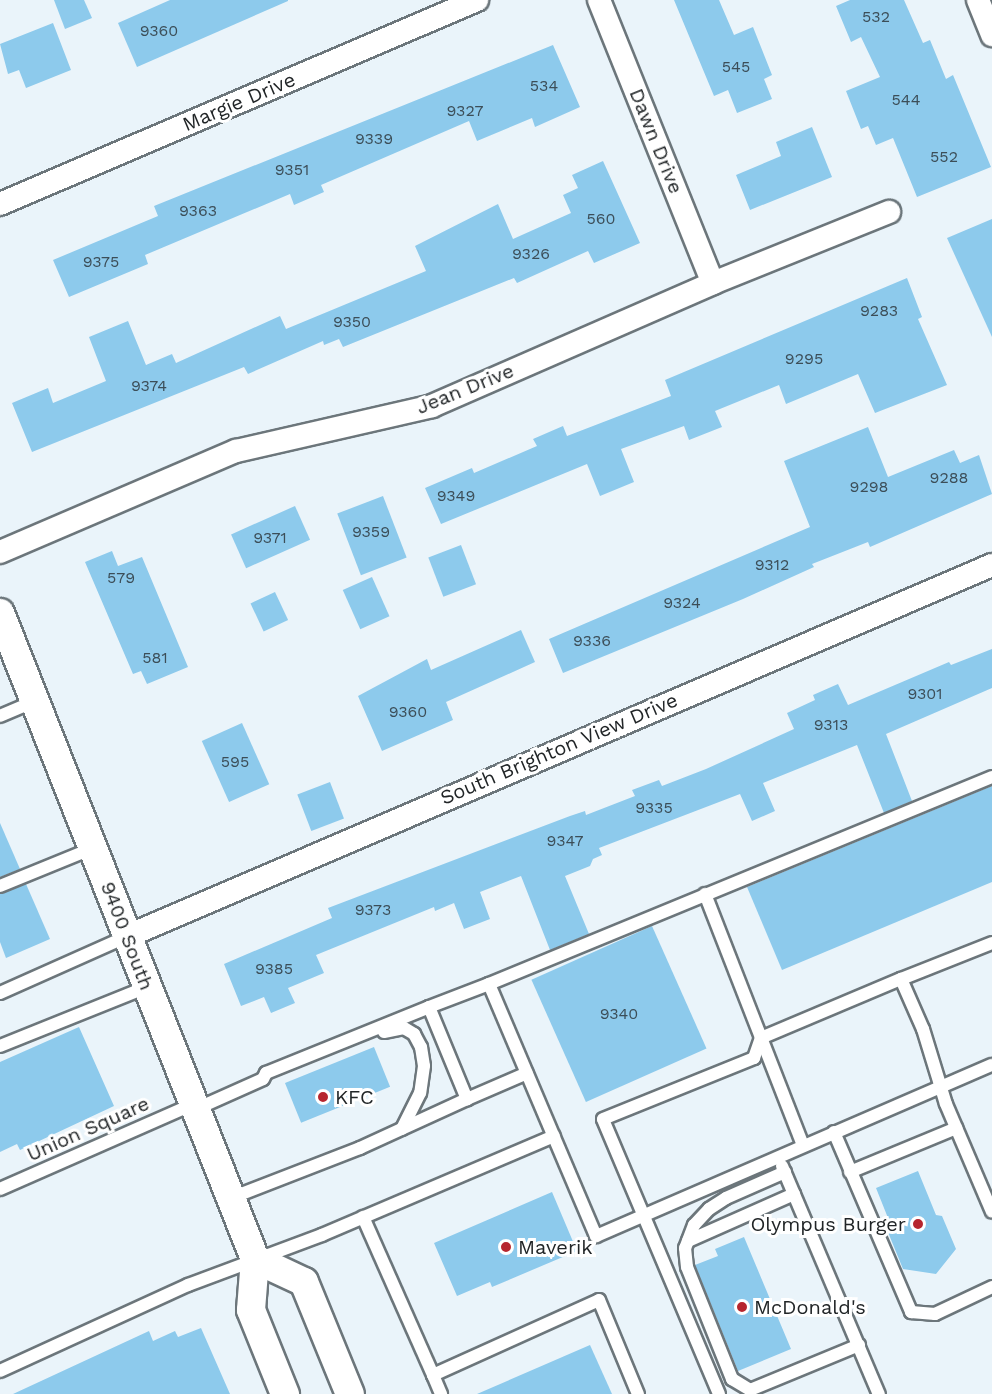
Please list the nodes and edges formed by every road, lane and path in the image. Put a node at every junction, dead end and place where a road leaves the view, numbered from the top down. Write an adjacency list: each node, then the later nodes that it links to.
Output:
1 (477, 0): 5 (street, Margie Drive)
2 (599, 0): 7 (street, Dawn Drive)
3 (978, 0): 4 (street)
4 (992, 35)
5 (0, 204)
6 (889, 212): 7 (street, Jean Drive)
7 (713, 283): 8 (street, Jean Drive)
8 (0, 552)
9 (992, 565): 17 (street, South Brighton View Drive)
10 (0, 613): 11 (street, 9400 South)
11 (35, 701): 12 (lane); 14 (street, 9400 South)
12 (0, 716)
13 (992, 777): 16 (lane)
14 (93, 848): 15 (lane); 17 (street, 9400 South)
15 (0, 886)
16 (705, 894): 20 (lane); 24 (lane)
17 (128, 936): 21 (street, 9400 South); 22 (lane)
18 (992, 943): 19 (lane)
19 (900, 980): 24 (lane); 29 (lane)
20 (489, 984): 23 (lane); 27 (lane)
21 (147, 987): 25 (lane); 31 (street, 9400 South)
22 (0, 993)
23 (429, 1007): 28 (lane); 30 (lane)
24 (761, 1038): 36 (lane); 44 (lane)
25 (0, 1046)
26 (992, 1065): 29 (lane)
27 (527, 1073): 30 (lane); 35 (lane)
28 (263, 1079): 31 (lane, Union Square); 33 (lane)
29 (940, 1087): 32 (lane); 34 (lane)
30 (467, 1099): 33 (lane)
31 (192, 1108): 40 (lane, Union Square); 42 (street, 9400 South)
32 (956, 1128): 39 (lane); 43 (lane)
33 (402, 1129): 42 (lane)
34 (834, 1132): 36 (lane); 39 (lane)
35 (554, 1136): 44 (lane); 45 (lane)
36 (803, 1146): 37 (lane)
37 (778, 1157): 38 (lane); 44 (lane)
38 (785, 1172): 41 (lane); 46 (lane)
39 (850, 1172): 48 (lane)
40 (0, 1189)
41 (794, 1194): 46 (lane); 49 (lane)
42 (230, 1198): 47 (street, 9400 South)
43 (992, 1212)
44 (644, 1215): 56 (lane)
45 (363, 1217): 47 (lane); 51 (lane)
46 (688, 1241): 49 (lane)
47 (255, 1259): 50 (lane); 52 (street, 9400 South); 53 (street)
48 (992, 1287)
49 (859, 1345): 57 (lane)
50 (0, 1371)
51 (433, 1375): 54 (lane); 55 (lane)
52 (285, 1394)
53 (350, 1394)
54 (441, 1394)
55 (638, 1394)
56 (719, 1394)
57 (879, 1394)

